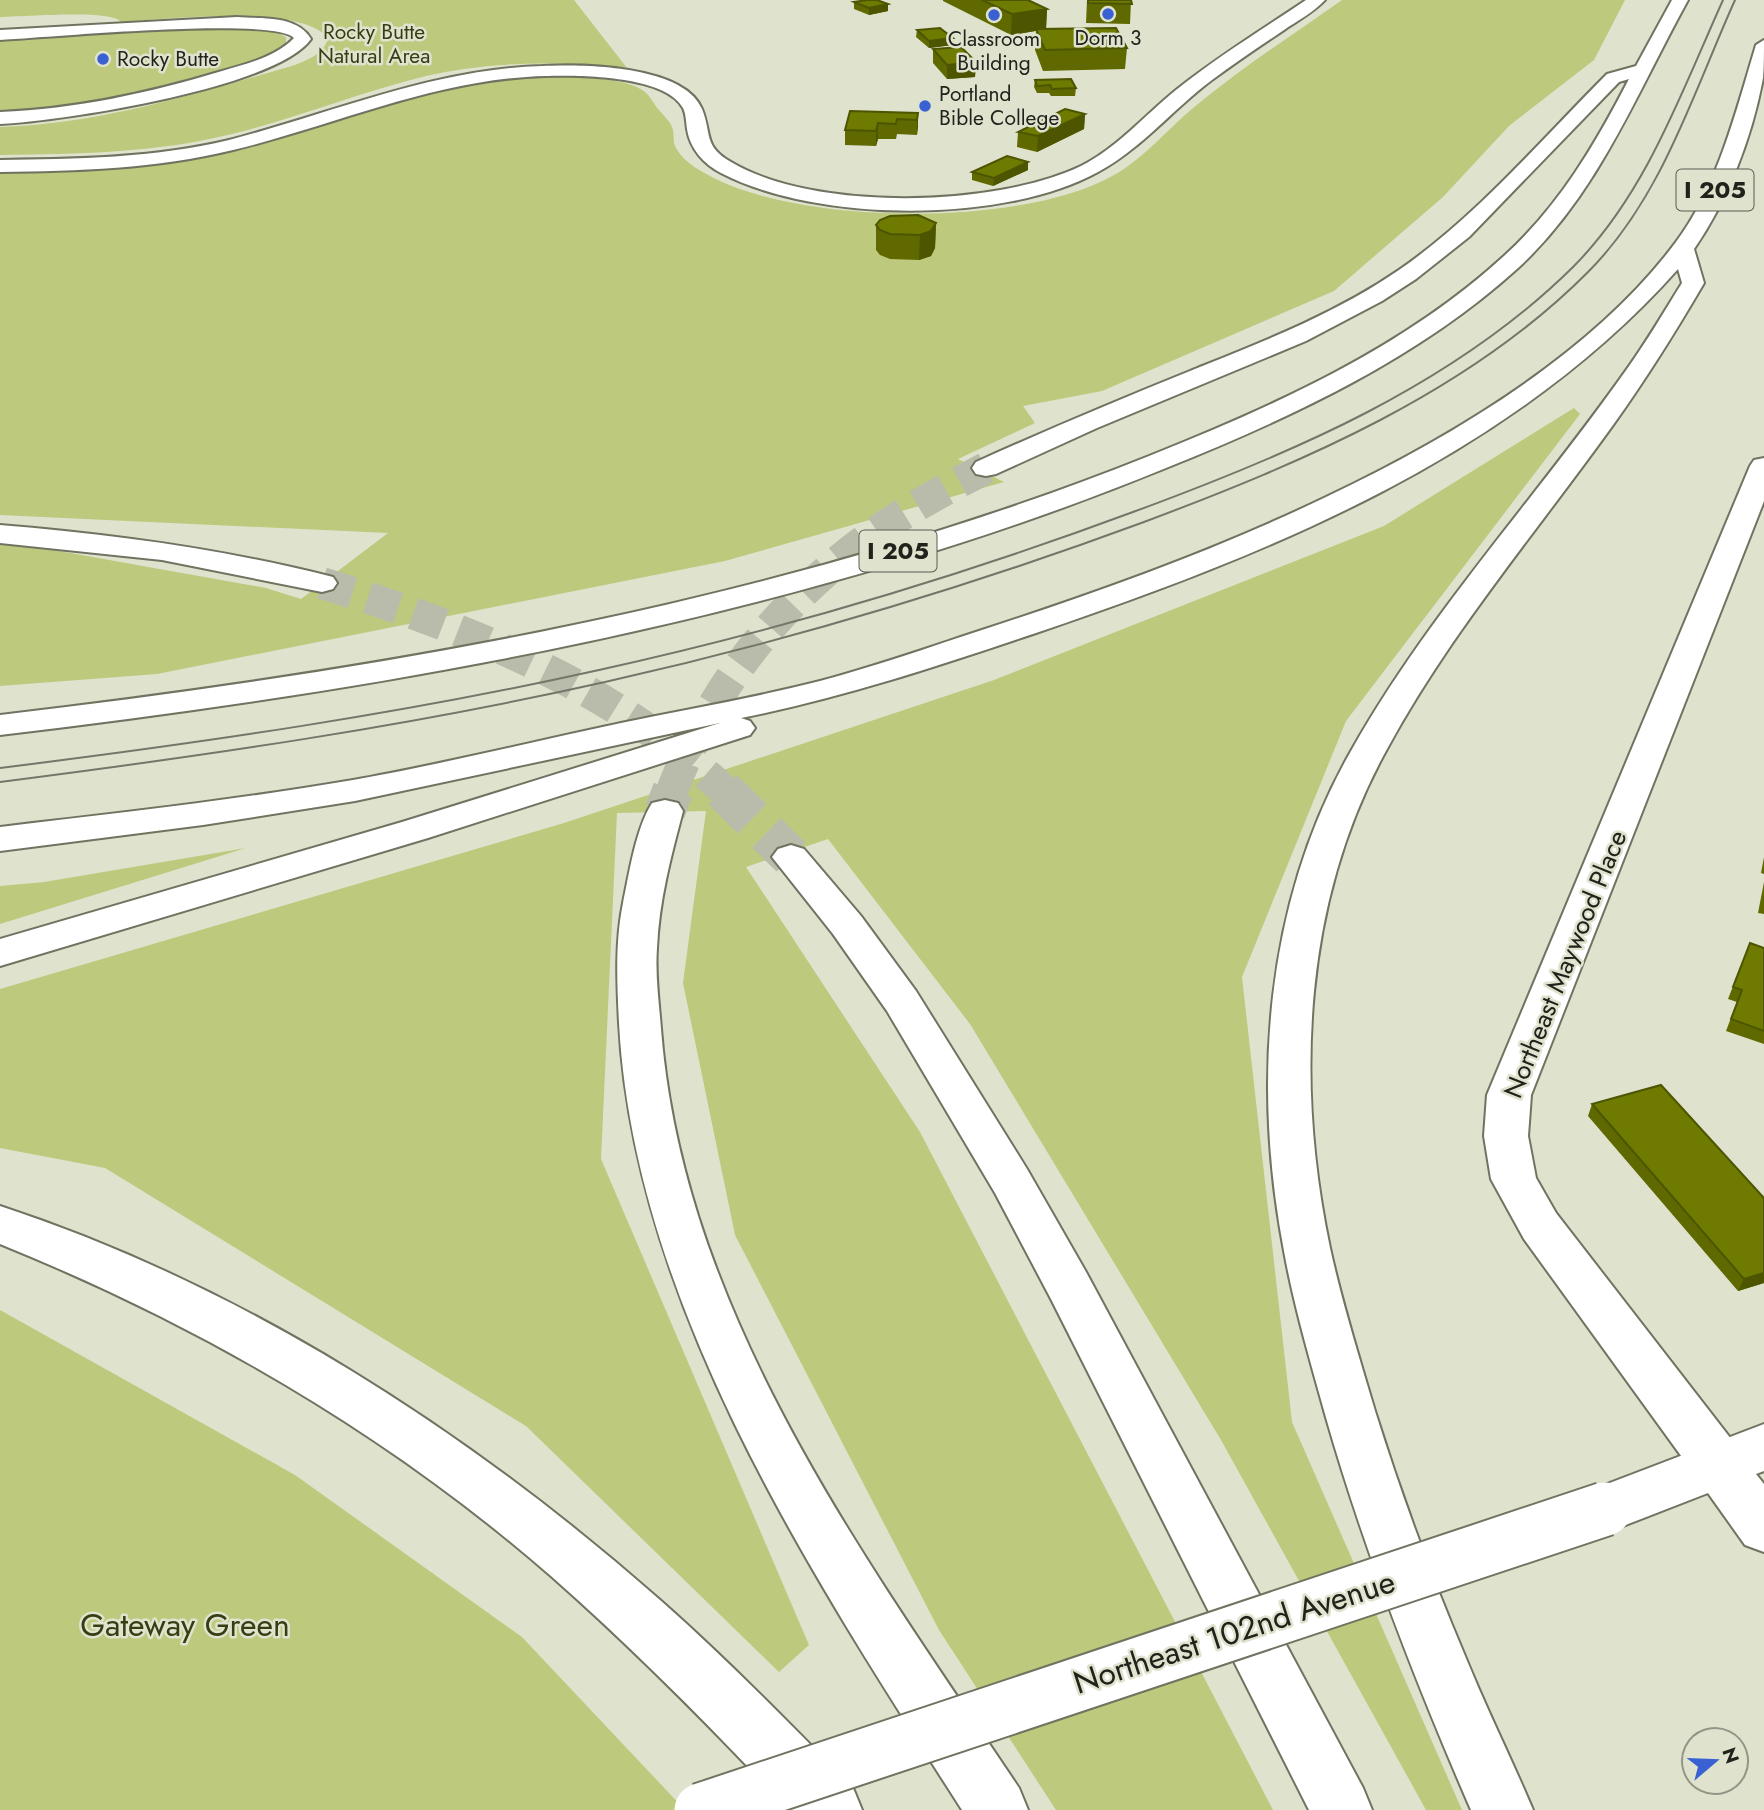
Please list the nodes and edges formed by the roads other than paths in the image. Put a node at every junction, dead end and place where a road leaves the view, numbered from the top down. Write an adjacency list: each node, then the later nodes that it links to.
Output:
1 (1317, 0): 11 (main road)
2 (1680, 0): 9 (main road, I 205)
3 (44, 21): 4 (main road); 5 (main road); 6 (main road)
4 (0, 22)
5 (109, 28): 6 (main road); 10 (main road)
6 (71, 30): 7 (main road)
7 (0, 35)
8 (1764, 45): 12 (main road, I 205)
9 (1641, 70): 13 (main road); 18 (main road, I 205)
10 (0, 118)
11 (0, 166)
12 (1683, 250): 17 (main road, I 205); 30 (main road)
13 (986, 468)
14 (1762, 478): 24 (main road, Northeast Maywood Place)
15 (0, 534): 16 (main road)
16 (322, 583)
17 (815, 692): 20 (main road, I 205); 22 (main road)
18 (0, 725)
19 (665, 811): 28 (main road)
20 (0, 839)
21 (791, 858): 29 (main road)
22 (0, 953)
23 (0, 1224): 27 (main road)
24 (1742, 1456): 25 (main road, Northeast Maywood Place); 26 (main road, Northeast 102nd Avenue, bridge)
25 (1764, 1527)
26 (701, 1810)
27 (831, 1810)
28 (997, 1810)
29 (1342, 1810)
30 (1502, 1810)

